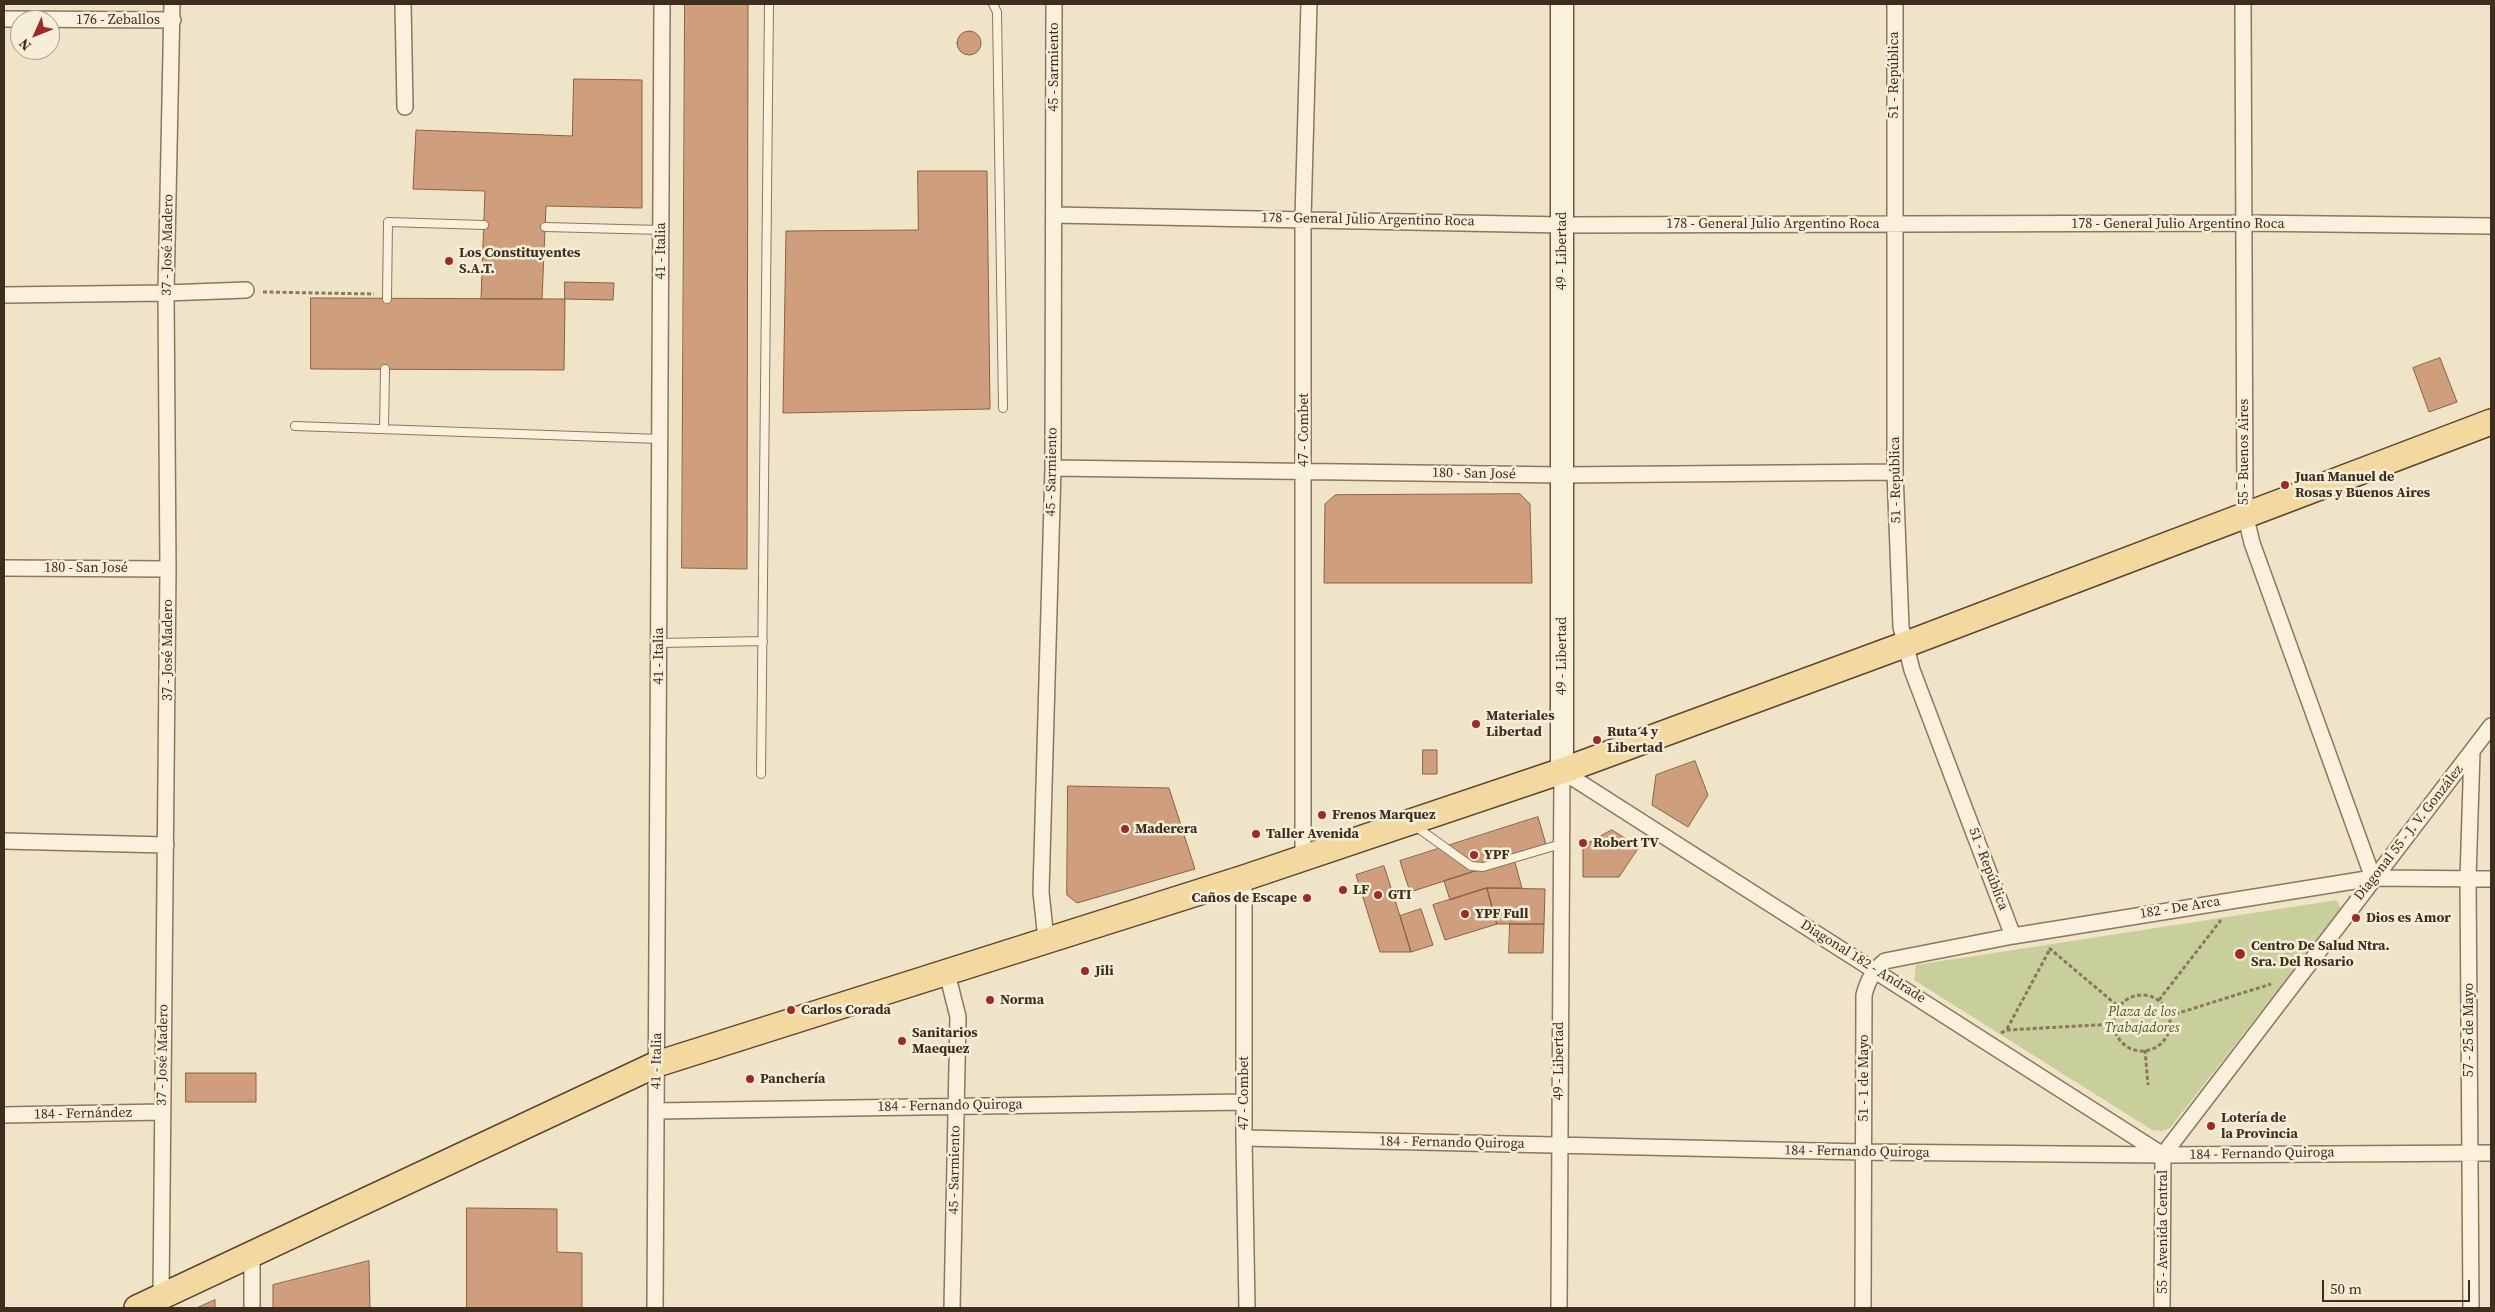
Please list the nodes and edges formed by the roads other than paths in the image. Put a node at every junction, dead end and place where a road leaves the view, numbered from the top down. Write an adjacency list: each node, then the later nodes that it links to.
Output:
1 (172, 4): 12 (street, 37 - José Madero)
2 (403, 4): 13 (street)
3 (662, 4): 22 (street, 41 - Italia)
4 (769, 4): 40 (lane)
5 (993, 4): 28 (lane)
6 (1054, 4): 14 (street, 45 - Sarmiento)
7 (1310, 4): 15 (street, 47 - Combet)
8 (1562, 4): 19 (street, 49 - Libertad)
9 (1894, 4): 17 (street, 51 - República)
10 (2243, 4): 16 (street, 55 - Buenos Aires)
11 (4, 19): 12 (street, 176 - Zeballos)
12 (173, 20): 24 (street, 37 - José Madero)
13 (405, 107)
14 (1054, 215): 15 (street, 178 - General Julio Argentino Roca); 33 (street, 45 - Sarmiento)
15 (1304, 218): 19 (street, 178 - General Julio Argentino Roca); 35 (street, 47 - Combet)
16 (2245, 223): 17 (street, 178 - General Julio Argentino Roca); 20 (street, 178 - General Julio Argentino Roca); 37 (street, 55 - Buenos Aires)
17 (1894, 224): 19 (street, 178 - General Julio Argentino Roca); 34 (street, 51 - República)
18 (484, 225): 26 (lane)
19 (1562, 225): 36 (street, 49 - Libertad)
20 (2491, 226)
21 (545, 227): 22 (lane)
22 (661, 230): 32 (street, 41 - Italia)
23 (246, 290): 24 (street)
24 (166, 294): 25 (street); 39 (street, 37 - José Madero)
25 (4, 295)
26 (387, 296)
27 (385, 369): 31 (lane)
28 (1004, 408)
29 (2491, 422): 37 (main road)
30 (295, 426): 31 (lane)
31 (384, 429): 32 (lane)
32 (660, 439): 41 (street, 41 - Italia)
33 (1053, 468): 35 (street, 180 - San José); 57 (street, 45 - Sarmiento)
34 (1895, 472): 36 (street, 180 - San José); 42 (street, 51 - República)
35 (1304, 473): 36 (street, 180 - San José); 51 (street, 47 - Combet)
36 (1562, 475): 45 (street, 49 - Libertad)
37 (2245, 514): 42 (main road); 53 (street, 55 - Buenos Aires)
38 (4, 568): 39 (street, 180 - San José)
39 (168, 569): 50 (street, 37 - José Madero)
40 (763, 641): 41 (lane); 46 (lane)
41 (660, 643): 60 (street, 41 - Italia)
42 (1904, 645): 45 (main road); 56 (street, 51 - República)
43 (2491, 726): 44 (street, Diagonal 55 - J. V. González)
44 (2472, 752): 53 (street, Diagonal 55 - J. V. González); 54 (street, 57 - 25 de Mayo)
45 (1562, 771): 47 (main road); 49 (street, 49 - Libertad); 58 (street, Diagonal 182 - Andrade)
46 (762, 774)
47 (1410, 821): 49 (lane); 51 (main road)
48 (4, 841): 50 (street)
49 (1561, 844): 67 (street, 49 - Libertad)
50 (166, 845): 64 (street, 37 - José Madero)
51 (1303, 857): 52 (main road)
52 (1244, 878): 57 (main road); 61 (street, 47 - Combet)
53 (2373, 878): 54 (street, 182 - De Arca); 56 (street, 182 - De Arca); 71 (street, Diagonal 55 - J. V. González)
54 (2468, 878): 55 (street, 182 - De Arca); 69 (street, 57 - 25 de Mayo)
55 (2491, 879)
56 (2012, 936): 58 (street, 182 - De Arca)
57 (1046, 940): 59 (main road)
58 (1874, 969): 68 (street, 51 - 1 de Mayo); 71 (street, Diagonal 182 - Andrade)
59 (947, 973): 60 (main road); 62 (street, 45 - Sarmiento)
60 (657, 1064): 63 (street, 41 - Italia); 72 (main road)
61 (1244, 1102): 62 (street, 184 - Fernando Quiroga); 66 (street, 47 - Combet)
62 (956, 1105): 63 (street, 184 - Fernando Quiroga); 77 (street, 45 - Sarmiento)
63 (656, 1111): 76 (street, 41 - Italia)
64 (162, 1112): 65 (street, 184 - Fernández); 73 (street, 37 - José Madero)
65 (4, 1115)
66 (1244, 1138): 67 (street, 184 - Fernando Quiroga); 78 (street, 47 - Combet)
67 (1559, 1146): 68 (street, 184 - Fernando Quiroga); 79 (street, 49 - Libertad)
68 (1863, 1152): 71 (street, 184 - Fernando Quiroga); 80 (street, 51 - 1 de Mayo)
69 (2470, 1152): 70 (street, 184 - Fernando Quiroga); 71 (street, 184 - Fernando Quiroga); 82 (street, 57 - 25 de Mayo)
70 (2491, 1153)
71 (2163, 1155): 81 (street, 55 - Avenida Central)
72 (252, 1254): 73 (main road); 75 (street)
73 (161, 1296): 74 (main road)
74 (137, 1308)
75 (252, 1308)
76 (655, 1308)
77 (952, 1308)
78 (1247, 1308)
79 (1559, 1308)
80 (1863, 1308)
81 (2162, 1308)
82 (2471, 1308)

